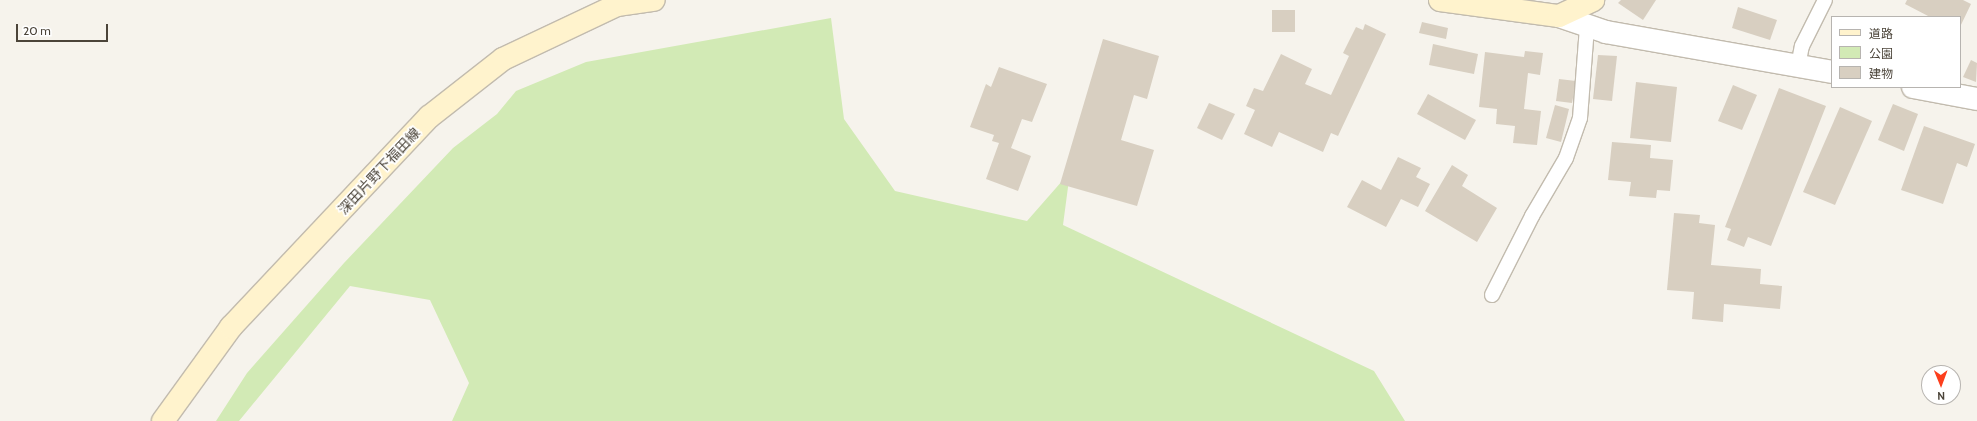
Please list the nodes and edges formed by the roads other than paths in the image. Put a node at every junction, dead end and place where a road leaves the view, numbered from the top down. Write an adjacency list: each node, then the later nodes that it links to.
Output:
1 (654, 0): 12 (main road, 深田片野下福田線)
2 (1440, 0): 5 (main road)
3 (1594, 0): 5 (main road)
4 (1825, 0): 7 (lane)
5 (1559, 16): 6 (street)
6 (1587, 26): 7 (street); 11 (lane)
7 (1798, 66): 8 (street)
8 (1831, 72)
9 (1918, 88): 10 (street)
10 (1977, 99)
11 (1492, 295)
12 (163, 421)

